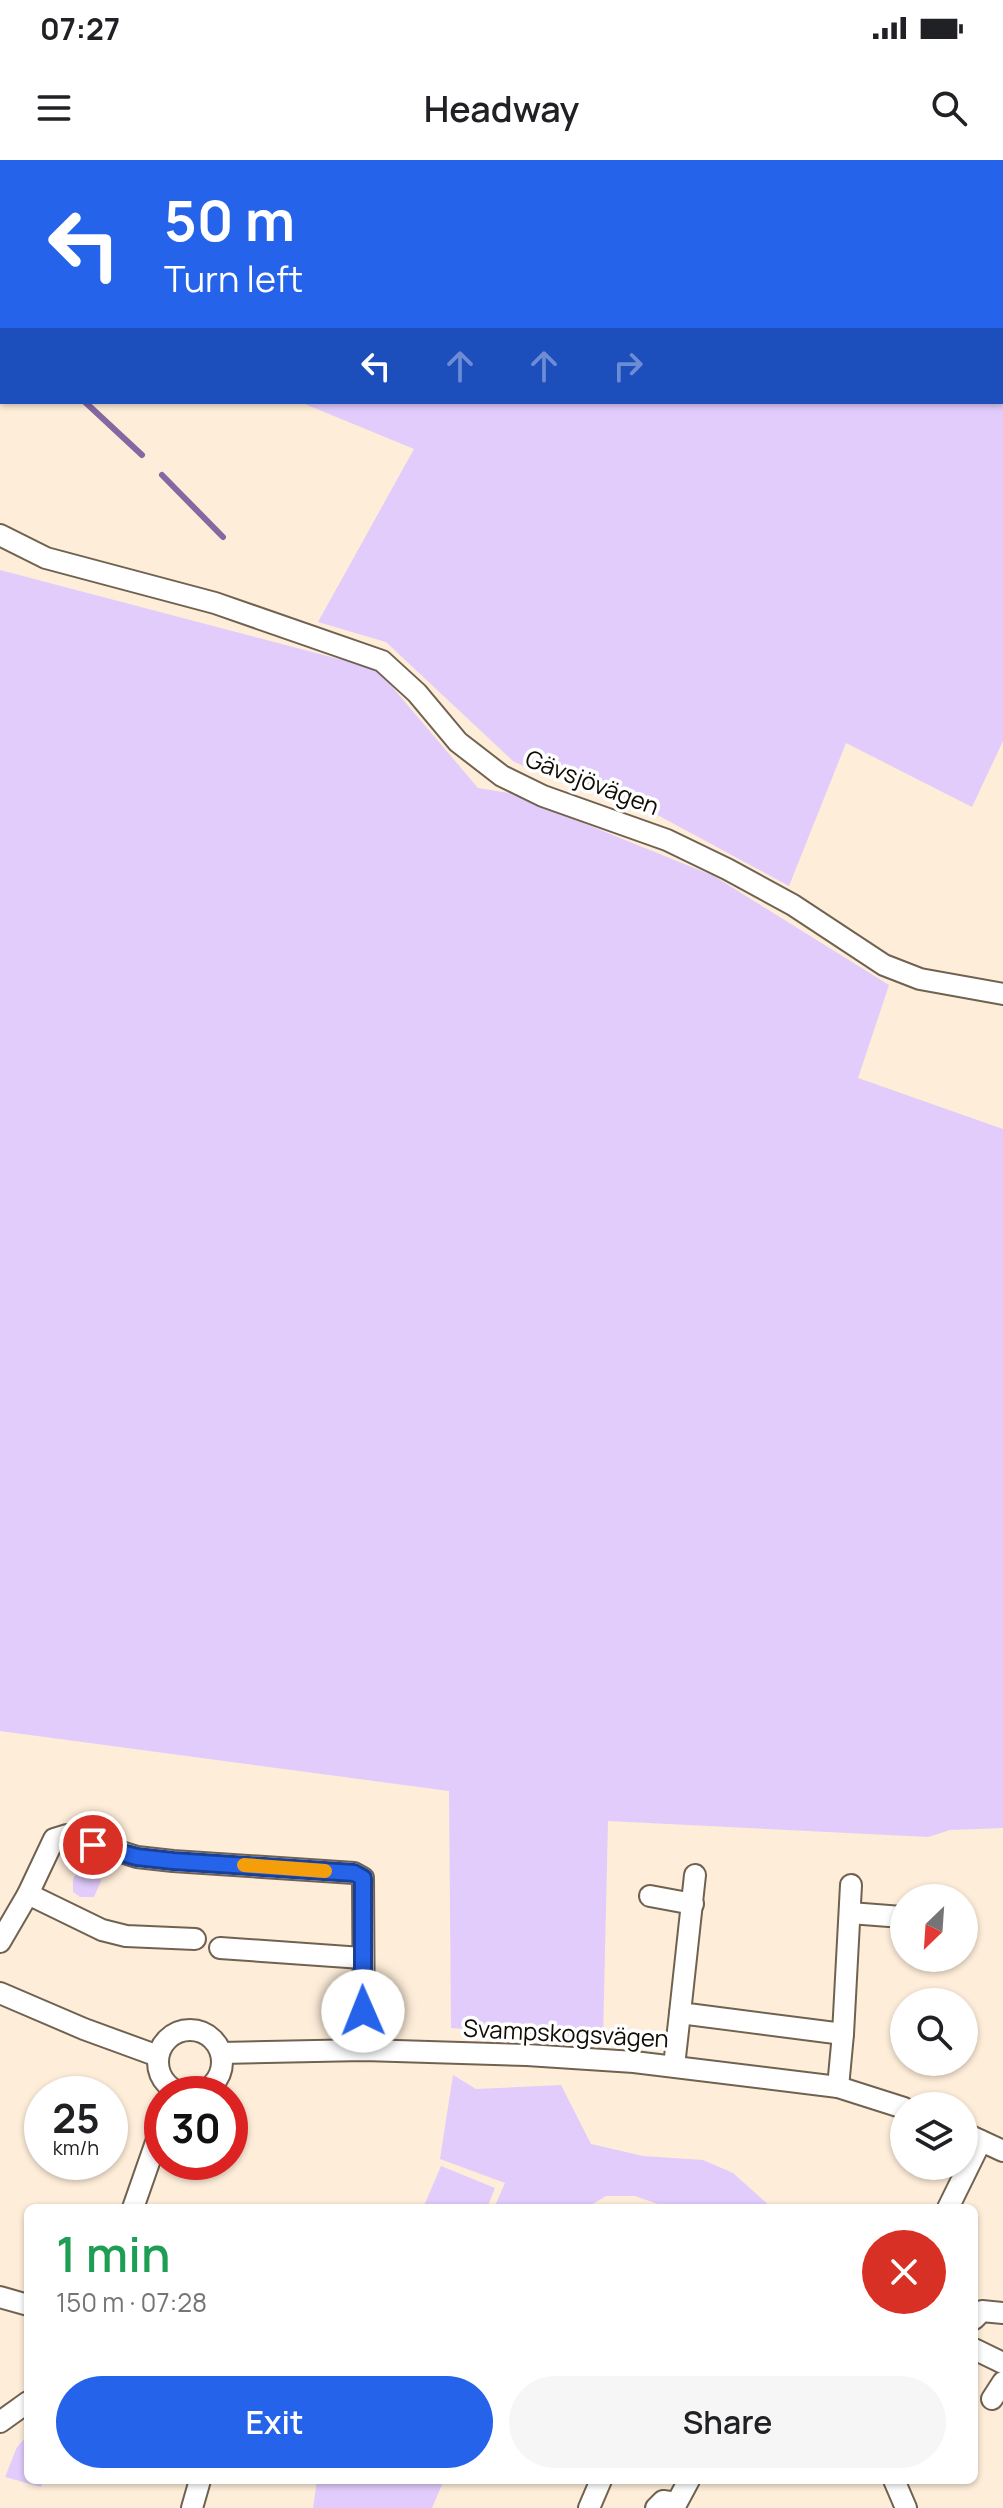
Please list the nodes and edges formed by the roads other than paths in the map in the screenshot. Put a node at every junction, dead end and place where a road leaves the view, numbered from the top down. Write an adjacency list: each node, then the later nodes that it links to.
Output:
1 (0, 535): 2 (street, Gävsjövägen)
2 (1003, 994)
3 (695, 1875): 7 (street)
4 (851, 1885): 8 (street)
5 (28, 1894): 10 (street); 11 (street); 13 (street)
6 (650, 1896): 7 (street)
7 (693, 1904): 15 (street)
8 (850, 1913): 9 (street); 16 (street)
9 (890, 1916)
10 (195, 1939)
11 (0, 1942)
12 (220, 1948): 13 (street)
13 (362, 1958): 17 (street)
14 (0, 1993): 19 (street)
15 (680, 2013): 16 (street); 20 (street)
16 (843, 2034): 23 (street)
17 (364, 2050): 18 (street, Svampskogsvägen); 20 (street, Svampskogsvägen)
18 (221, 2053): 19 (street); 22 (street)
19 (158, 2056): 21 (street)
20 (674, 2066): 23 (street, Svampskogsvägen)
21 (161, 2076)
22 (216, 2076)
23 (838, 2087): 24 (street, Svampskogsvägen)
24 (890, 2104)
25 (978, 2140): 26 (street)
26 (1003, 2151)
27 (144, 2177): 29 (street)
28 (957, 2180): 30 (street)
29 (134, 2204)
30 (949, 2204)
31 (0, 2297): 32 (street)
32 (24, 2304)
33 (1003, 2313): 34 (street)
34 (978, 2315)
35 (978, 2351): 36 (street)
36 (1003, 2363)
37 (24, 2405): 38 (street)
38 (0, 2422)
39 (199, 2484): 43 (street)
40 (599, 2484): 44 (street)
41 (687, 2484): 46 (street)
42 (896, 2484): 47 (street)
43 (192, 2508)
44 (589, 2508)
45 (656, 2508): 46 (street)
46 (674, 2508)
47 (906, 2508)

